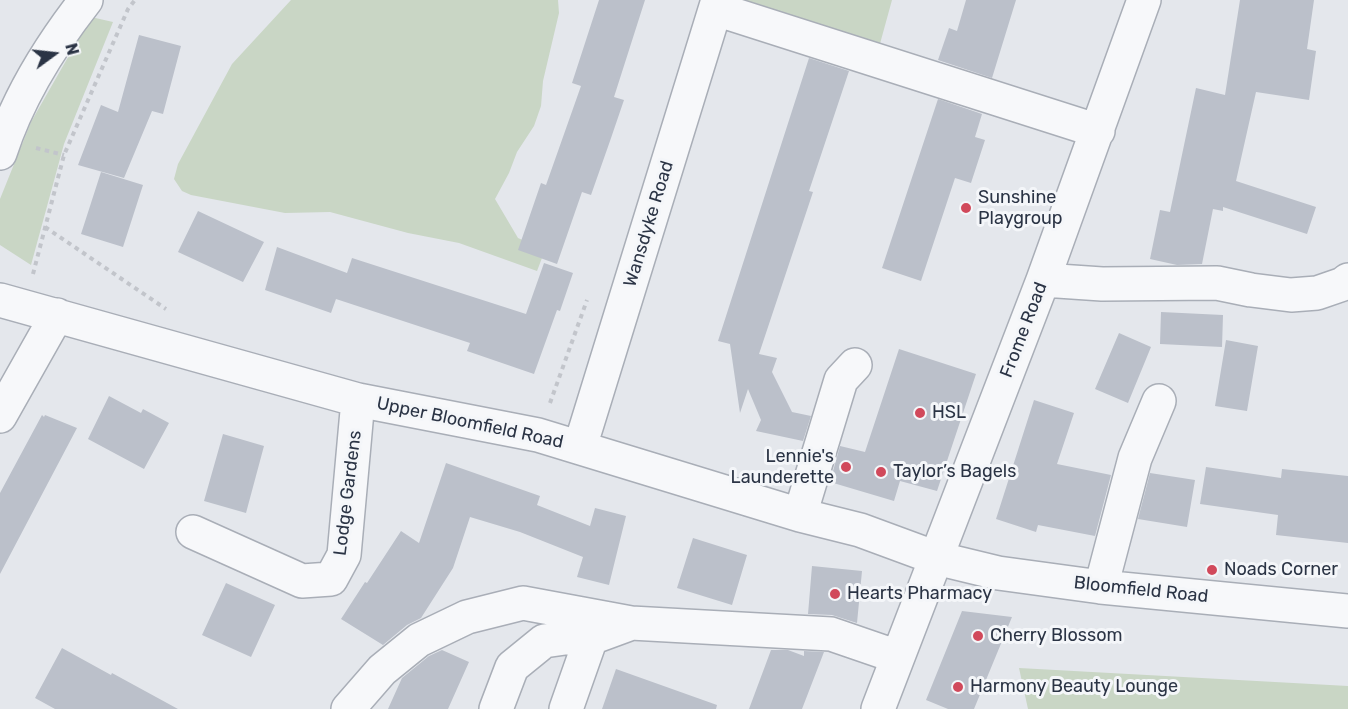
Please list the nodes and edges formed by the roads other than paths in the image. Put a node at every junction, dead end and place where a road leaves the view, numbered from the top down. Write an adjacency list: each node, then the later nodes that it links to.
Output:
1 (86, 0): 5 (street)
2 (1144, 0): 4 (street, Frome Road)
3 (717, 5): 4 (street); 14 (street, Wansdyke Road)
4 (1098, 131): 6 (street, Frome Road)
5 (0, 153)
6 (1043, 280): 7 (street); 17 (street, Frome Road)
7 (1348, 280)
8 (12, 303): 9 (street, Upper Bloomfield Road)
9 (57, 315): 11 (street, Upper Bloomfield Road); 13 (street)
10 (855, 364): 15 (street)
11 (358, 400): 14 (street, Upper Bloomfield Road); 16 (street, Lodge Gardens)
12 (1159, 400): 18 (street)
13 (0, 416)
14 (580, 447): 15 (street, Upper Bloomfield Road)
15 (800, 515): 17 (street, Upper Bloomfield Road)
16 (193, 532)
17 (936, 558): 18 (street, Bloomfield Road); 22 (street, Frome Road)
18 (1101, 587): 19 (street, Bloomfield Road)
19 (1348, 611)
20 (631, 623): 21 (street); 22 (street); 23 (street)
21 (591, 638): 24 (street); 25 (street)
22 (898, 657): 26 (street, Frome Road)
23 (348, 709)
24 (496, 709)
25 (566, 709)
26 (878, 709)

